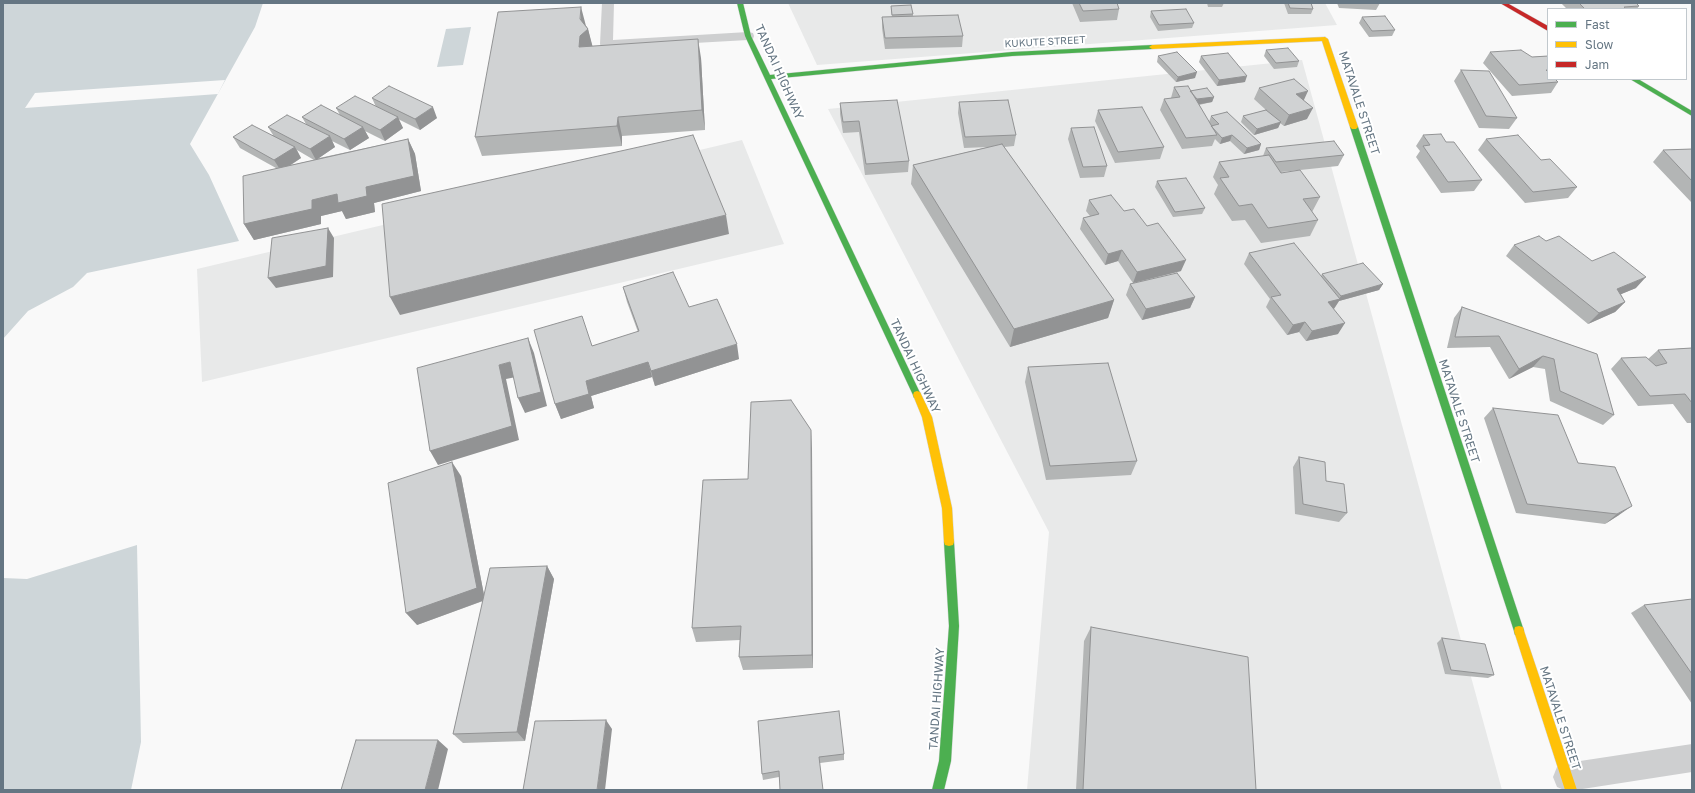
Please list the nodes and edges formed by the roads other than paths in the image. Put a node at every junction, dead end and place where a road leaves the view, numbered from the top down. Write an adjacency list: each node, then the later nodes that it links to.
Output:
1 (608, 3): 5 (lane)
2 (740, 3): 5 (street, TANDAI HIGHWAY)
3 (1503, 3): 4 (street)
4 (1547, 28)
5 (748, 36): 7 (street, TANDAI HIGHWAY)
6 (1325, 39): 7 (street, KUKUTE STREET); 11 (street, MATAVALE STREET)
7 (767, 77): 12 (street, TANDAI HIGHWAY)
8 (1635, 80): 9 (street)
9 (1692, 114)
10 (1692, 758): 11 (street)
11 (1569, 784)
12 (938, 790)

